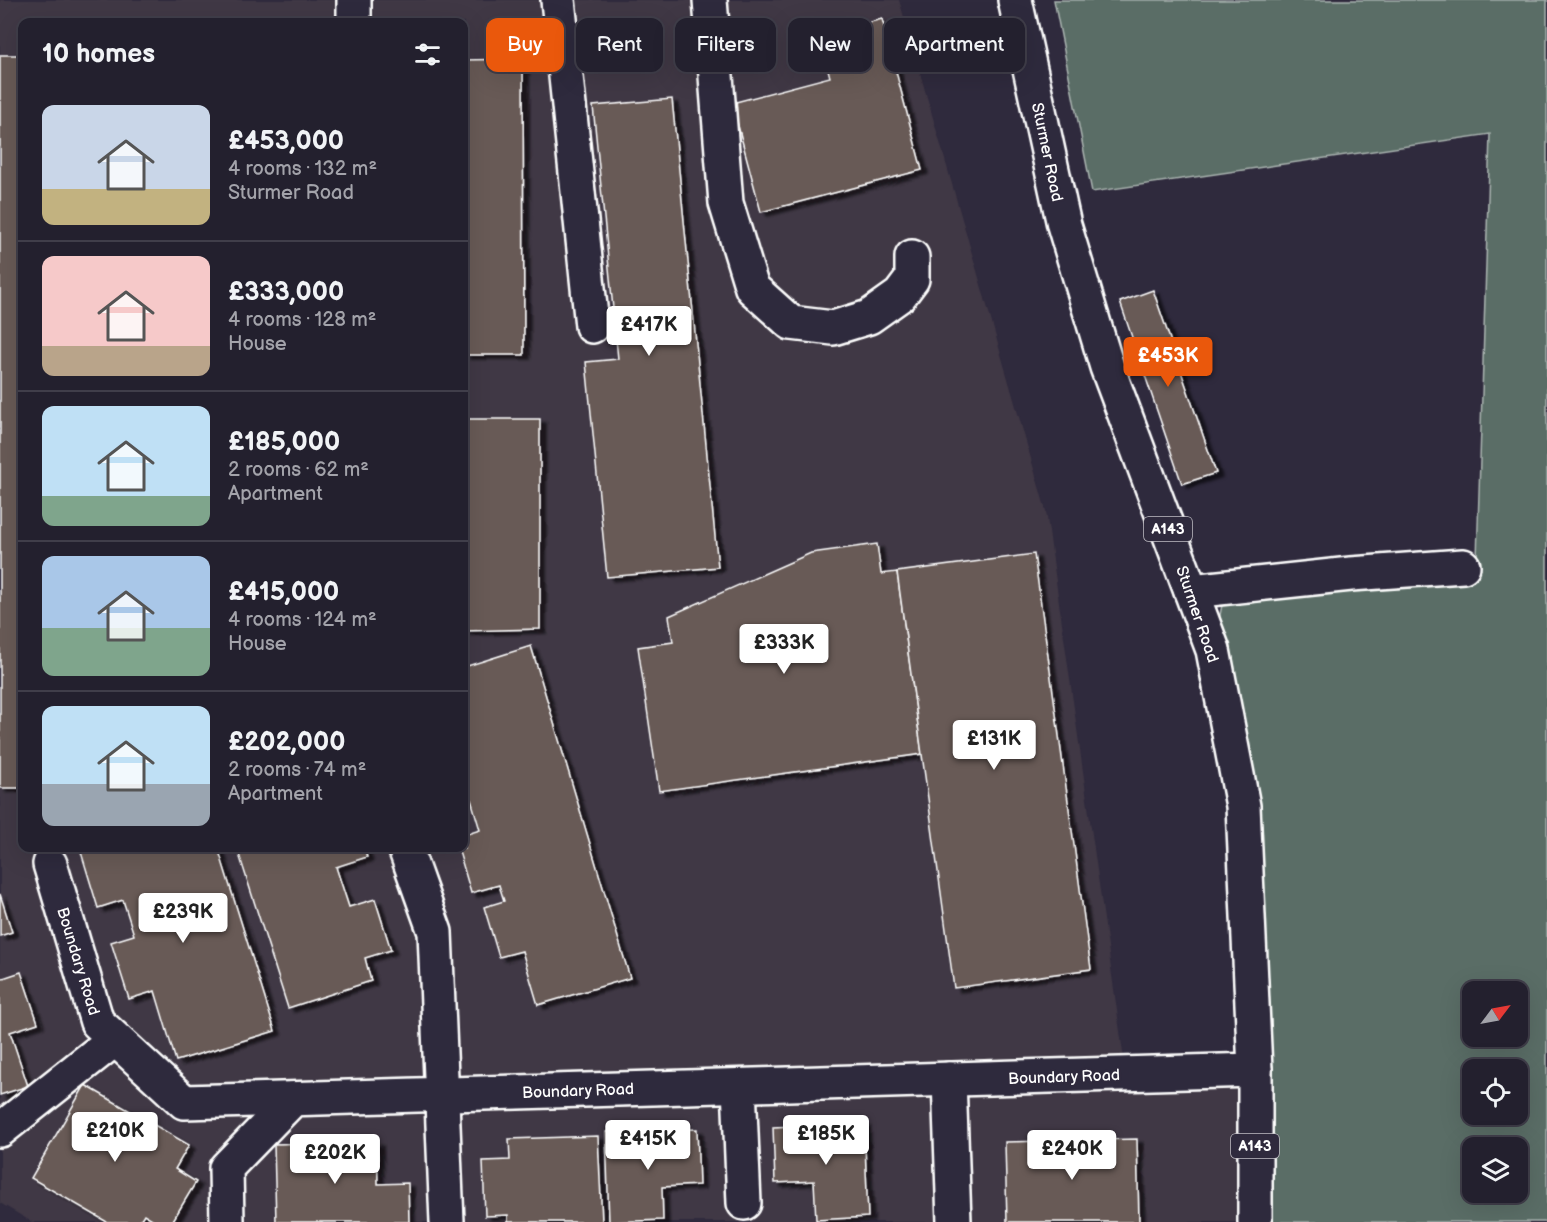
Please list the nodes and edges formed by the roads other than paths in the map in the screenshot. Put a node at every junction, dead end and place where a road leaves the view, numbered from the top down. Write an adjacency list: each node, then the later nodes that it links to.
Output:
1 (354, 0): 5 (main road)
2 (558, 0): 7 (main road)
3 (710, 0): 6 (main road)
4 (1015, 0): 9 (main road, Sturmer Road / A143)
5 (354, 18)
6 (912, 256)
7 (592, 326)
8 (1463, 566): 9 (main road)
9 (1191, 591): 13 (main road, Sturmer Road / A143)
10 (406, 852): 16 (main road)
11 (50, 864): 12 (main road, Boundary Road)
12 (115, 1039): 17 (main road, Boundary Road); 18 (main road)
13 (1255, 1070): 14 (main road, Boundary Road); 23 (main road, A143)
14 (949, 1079): 15 (main road, Boundary Road); 22 (main road)
15 (739, 1086): 16 (main road, Boundary Road); 19 (main road)
16 (442, 1094): 17 (main road, Boundary Road); 21 (main road)
17 (292, 1099): 20 (main road)
18 (0, 1130)
19 (744, 1203)
20 (227, 1222)
21 (447, 1222)
22 (954, 1222)
23 (1255, 1222)

